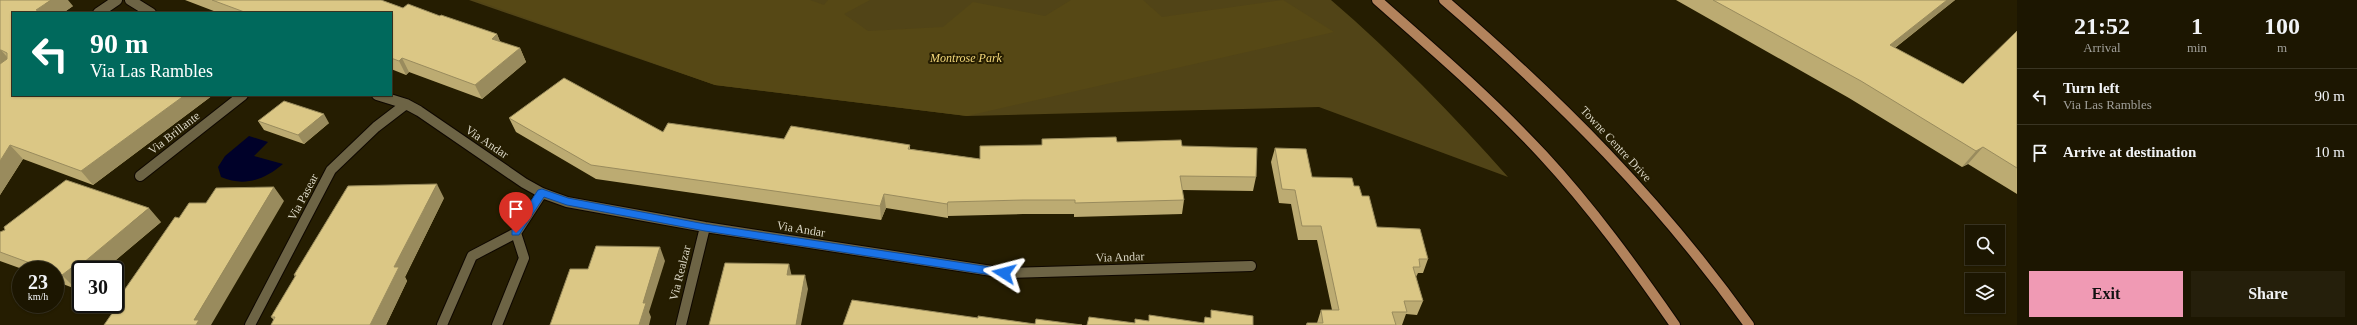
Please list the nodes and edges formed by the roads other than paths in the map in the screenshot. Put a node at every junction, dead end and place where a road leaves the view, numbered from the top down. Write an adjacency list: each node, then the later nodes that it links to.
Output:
1 (117, 0): 5 (street)
2 (130, 0): 6 (street)
3 (1377, 0): 19 (main road)
4 (1444, 0): 20 (main road, Towne Centre Drive)
5 (99, 12)
6 (149, 12)
7 (242, 96): 10 (street, Via Brillante)
8 (380, 96): 9 (street, Via Andar)
9 (406, 104): 11 (street, Via Andar); 15 (street, Via Pasear)
10 (140, 176)
11 (542, 193): 12 (street, Via Andar); 13 (street)
12 (705, 227): 14 (street, Via Andar); 18 (street, Via Realzar)
13 (516, 233): 16 (street); 17 (street)
14 (1251, 266)
15 (250, 325)
16 (442, 325)
17 (497, 325)
18 (681, 325)
19 (1675, 325)
20 (1749, 325)

